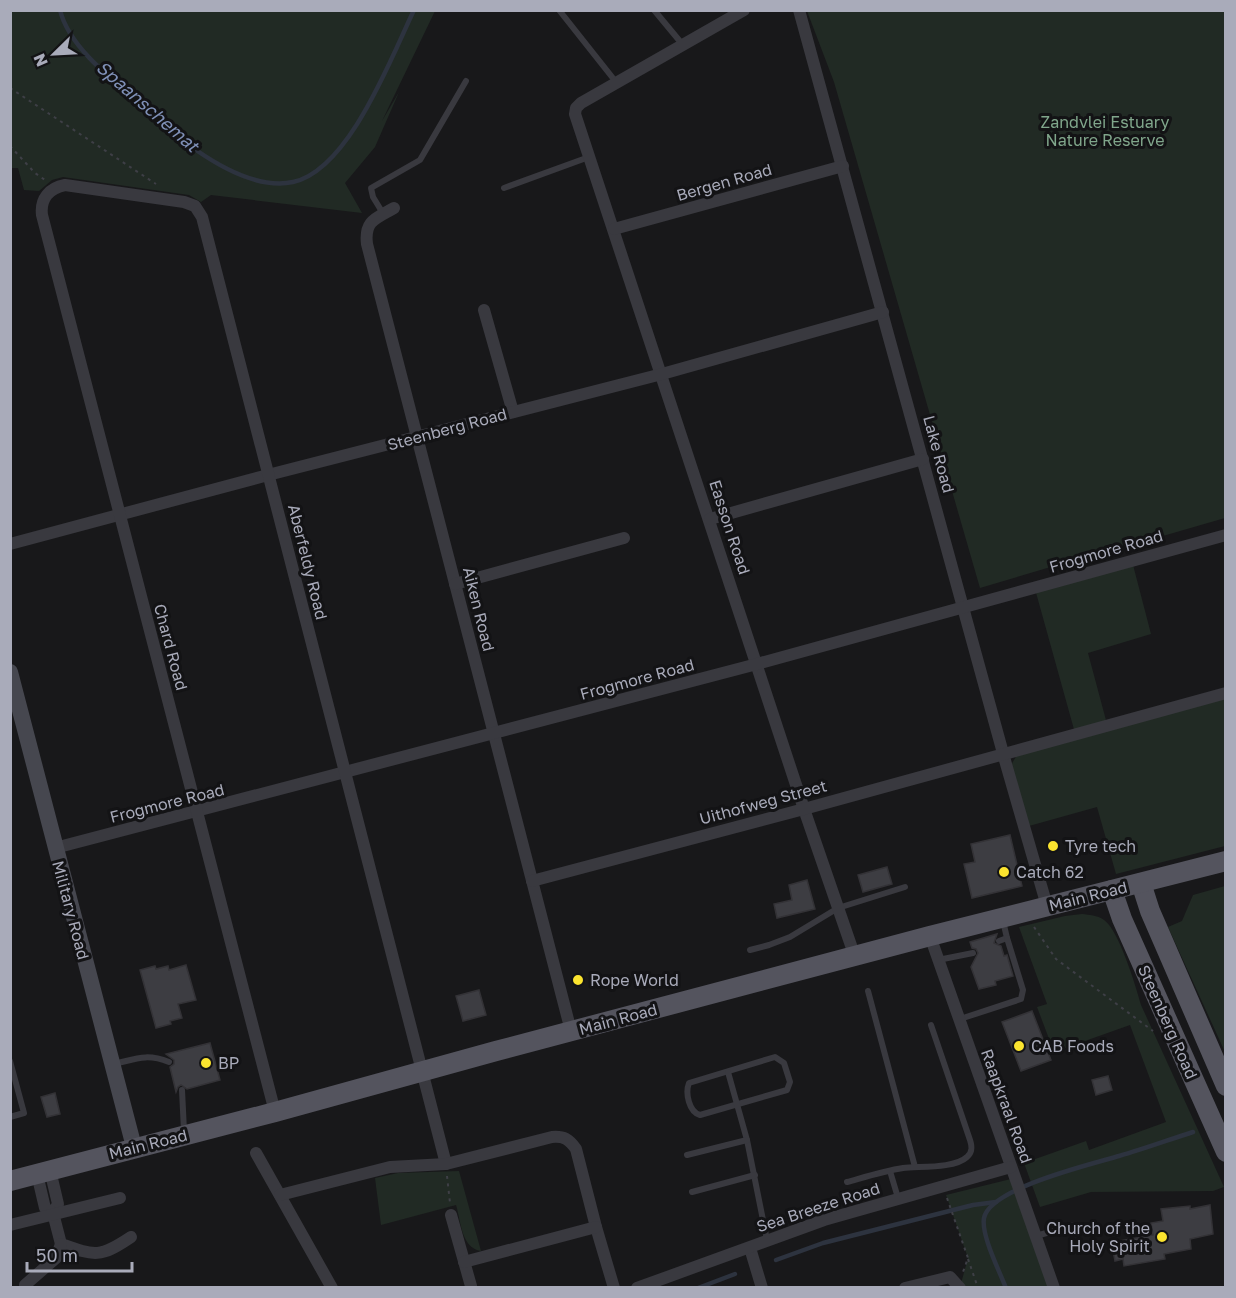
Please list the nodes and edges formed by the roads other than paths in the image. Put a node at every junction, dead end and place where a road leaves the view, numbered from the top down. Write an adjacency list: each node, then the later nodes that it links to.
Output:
1 (559, 10): 7 (lane)
2 (654, 10): 5 (lane)
3 (744, 10): 5 (street)
4 (799, 10): 9 (street, Lake Road)
5 (684, 45): 7 (street)
6 (466, 81): 12 (lane)
7 (616, 83): 8 (street, Easson Road)
8 (590, 157): 10 (lane); 13 (street, Easson Road)
9 (843, 166): 13 (street, Bergen Road); 15 (street, Lake Road)
10 (504, 188)
11 (53, 189): 20 (street, Aberfeldy Road); 21 (street, Chard Road)
12 (389, 212): 18 (street, Aiken Road)
13 (614, 230): 16 (street, Easson Road)
14 (484, 309): 17 (street)
15 (883, 312): 16 (street, Steenberg Road); 19 (street, Lake Road)
16 (662, 374): 17 (street, Steenberg Road); 22 (street, Easson Road)
17 (513, 412): 18 (street, Steenberg Road)
18 (416, 438): 20 (street, Steenberg Road); 26 (street, Aiken Road)
19 (923, 459): 22 (street); 27 (street, Lake Road)
20 (268, 475): 21 (street, Steenberg Road); 33 (street, Aberfeldy Road)
21 (120, 514): 25 (street, Steenberg Road); 35 (street, Chard Road)
22 (710, 519): 28 (street, Easson Road)
23 (1226, 535): 27 (street, Frogmore Road)
24 (624, 538): 26 (street)
25 (10, 544)
26 (455, 584): 31 (street, Aiken Road)
27 (963, 607): 28 (street, Frogmore Road); 32 (street, Lake Road)
28 (758, 664): 31 (street, Frogmore Road); 34 (street, Easson Road)
29 (10, 672): 36 (main road, Military Road)
30 (1226, 693): 32 (street, Uithofweg Street)
31 (493, 734): 33 (street, Frogmore Road); 38 (street, Aiken Road)
32 (1003, 753): 34 (street, Uithofweg Street); 42 (street, Lake Road)
33 (345, 774): 35 (street, Frogmore Road); 59 (street, Aberfeldy Road)
34 (804, 809): 38 (street, Uithofweg Street); 43 (street, Easson Road)
35 (197, 812): 36 (street, Frogmore Road); 64 (street, Chard Road)
36 (55, 848): 58 (main road, Military Road)
37 (1226, 861): 39 (main road, Main Road)
38 (532, 881): 55 (street, Aiken Road)
39 (1141, 883): 41 (main road, Main Road); 61 (main road, Steenberg Road)
40 (904, 887): 43 (lane)
41 (1112, 890): 42 (main road, Main Road); 69 (main road, Steenberg Road)
42 (1047, 906): 44 (main road, Main Road)
43 (838, 908): 48 (lane); 50 (street, Easson Road)
44 (1002, 918): 45 (main road, Main Road); 46 (lane)
45 (930, 936): 50 (main road, Main Road); 51 (street, Raapkraal Road)
46 (1007, 938): 47 (lane); 53 (lane)
47 (999, 941)
48 (750, 950)
49 (973, 953): 51 (lane)
50 (855, 957): 55 (main road, Main Road)
51 (938, 960): 53 (street, Raapkraal Road)
52 (868, 991): 73 (lane)
53 (958, 1020): 76 (street, Raapkraal Road)
54 (931, 1025): 73 (lane)
55 (571, 1031): 59 (main road, Main Road)
56 (10, 1061): 65 (lane)
57 (168, 1062): 58 (lane)
58 (112, 1065): 68 (main road, Military Road)
59 (423, 1071): 64 (main road, Main Road); 72 (street, Aberfeldy Road)
60 (728, 1072): 63 (lane); 63 (lane); 63 (lane)
61 (1226, 1086)
62 (182, 1090): 66 (lane)
63 (736, 1104): 67 (lane)
64 (275, 1113): 66 (main road, Main Road)
65 (10, 1117)
66 (185, 1135): 68 (main road, Main Road)
67 (747, 1140): 71 (lane); 77 (lane)
68 (134, 1148): 75 (main road, Main Road)
69 (1226, 1152)
70 (256, 1153): 81 (street)
71 (687, 1155)
72 (446, 1164): 81 (street); 88 (street)
73 (915, 1167): 74 (lane)
74 (890, 1171): 79 (lane); 83 (lane)
75 (44, 1172): 78 (main road, Main Road); 84 (street)
76 (1013, 1172): 83 (street, Sea Breeze Road); 89 (street, Raapkraal Road)
77 (755, 1176): 80 (lane); 91 (lane)
78 (10, 1181)
79 (847, 1182)
80 (692, 1192)
81 (280, 1195): 98 (street)
82 (120, 1198): 84 (street)
83 (898, 1198): 91 (street, Sea Breeze Road)
84 (53, 1213): 86 (street); 92 (street)
85 (452, 1215): 94 (street)
86 (10, 1225)
87 (1074, 1225): 89 (lane)
88 (596, 1227): 94 (street); 99 (street)
89 (1036, 1236): 103 (street, Raapkraal Road)
90 (131, 1237): 92 (street)
91 (767, 1240): 93 (street, Sea Breeze Road)
92 (60, 1244): 95 (street)
93 (750, 1248): 100 (street, Sea Breeze Road); 101 (street)
94 (464, 1262): 96 (street)
95 (25, 1286)
96 (471, 1286)
97 (960, 1286): 102 (street)
98 (332, 1287)
99 (614, 1287)
100 (637, 1287)
101 (762, 1287)
102 (905, 1287)
103 (1054, 1287)

